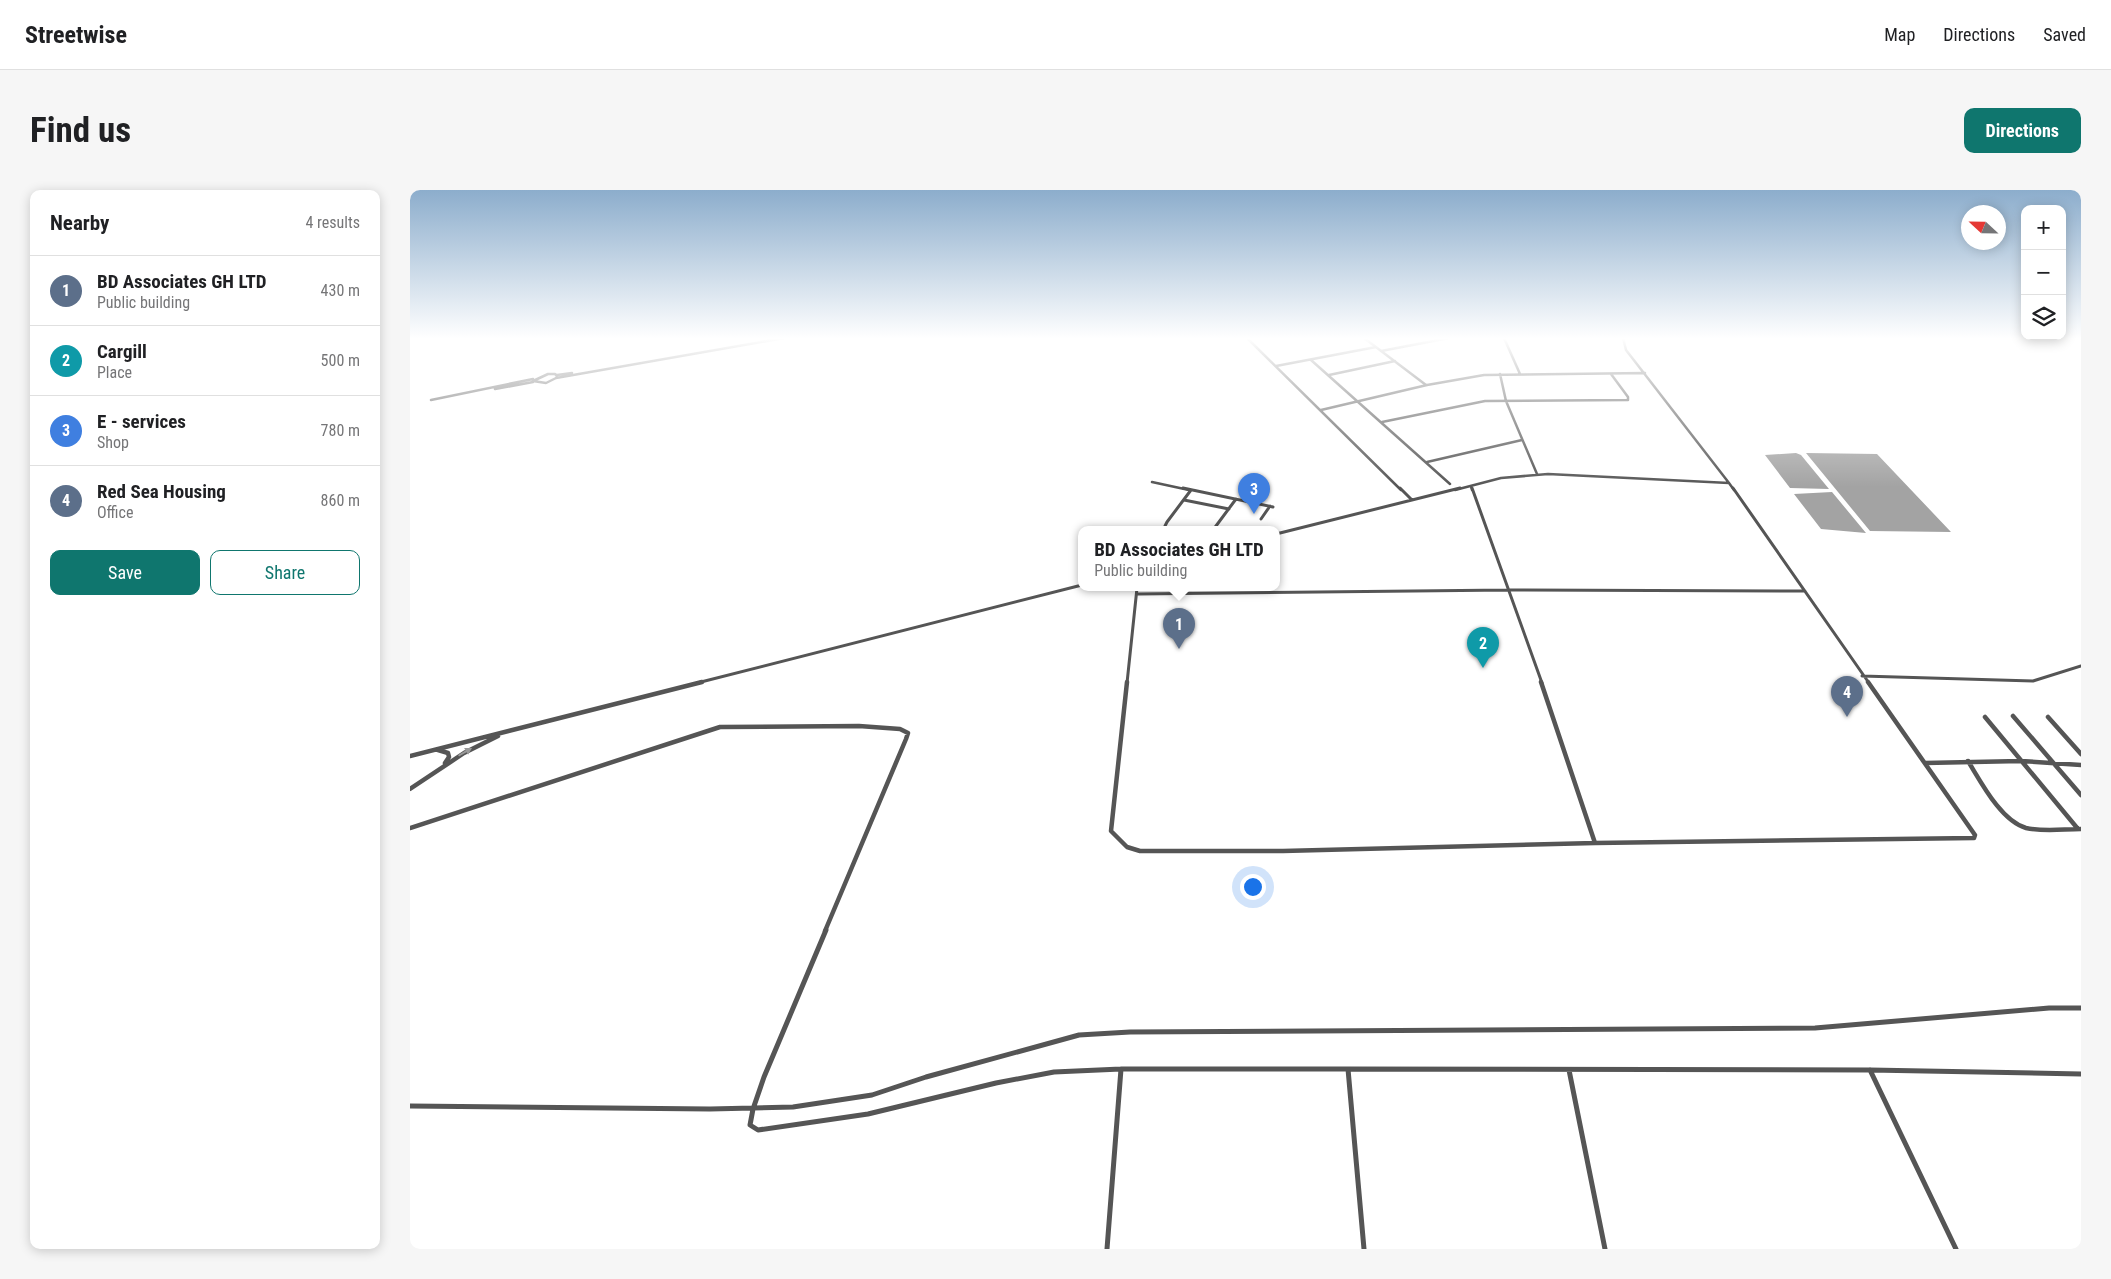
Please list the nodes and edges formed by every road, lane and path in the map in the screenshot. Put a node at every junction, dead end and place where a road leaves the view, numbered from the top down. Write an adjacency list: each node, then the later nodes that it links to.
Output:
1 (499, 387): 8 (street)
2 (1298, 387): 11 (street)
3 (1343, 387): 9 (street)
4 (1417, 387): 9 (street)
5 (1503, 387): 10 (street)
6 (1621, 387): 10 (street)
7 (1656, 387): 17 (street)
8 (431, 400)
9 (1358, 401): 11 (street); 12 (street)
10 (1506, 402): 12 (street); 13 (street)
11 (1321, 410): 23 (street)
12 (1382, 422): 14 (street)
13 (1522, 440): 14 (street); 15 (street)
14 (1427, 462): 18 (street)
15 (1537, 474): 17 (street); 19 (street)
16 (1152, 482): 20 (street)
17 (1729, 483): 31 (street)
18 (1450, 484)
19 (1471, 486): 23 (street); 30 (street)
20 (1191, 490): 21 (street); 22 (street)
21 (1236, 499): 24 (street); 25 (street)
22 (1184, 500): 24 (street); 26 (street)
23 (1412, 500): 28 (street)
24 (1228, 509): 27 (street)
25 (1261, 519)
26 (1165, 526)
27 (1216, 526)
28 (1280, 533)
29 (1078, 587): 38 (street)
30 (1508, 590): 31 (street); 32 (street); 52 (street)
31 (1805, 591): 34 (street)
32 (1137, 594): 52 (street)
33 (2081, 666): 34 (street)
34 (1862, 676): 44 (street)
35 (2014, 716): 45 (street)
36 (1985, 717): 43 (street)
37 (2048, 717): 40 (street)
38 (506, 732): 39 (street); 47 (street, one-way to 38)
39 (435, 750): 41 (street); 47 (street)
40 (2081, 754)
41 (410, 756)
42 (1968, 761): 43 (street); 44 (street); 51 (street)
43 (2021, 761): 45 (street); 51 (street)
44 (1925, 763): 52 (street)
45 (2056, 765): 46 (street); 49 (street)
46 (2081, 765)
47 (438, 770): 48 (street)
48 (410, 789)
49 (2081, 795)
50 (410, 828): 60 (street)
51 (2080, 829)
52 (1595, 843)
53 (2081, 1008): 60 (street)
54 (1121, 1069): 55 (street); 60 (street); 61 (street)
55 (1348, 1069): 56 (street); 62 (street)
56 (1569, 1070): 57 (street); 63 (street)
57 (1870, 1070): 58 (street); 64 (street)
58 (2081, 1074)
59 (410, 1106): 60 (street)
60 (753, 1108)
61 (1107, 1249)
62 (1364, 1249)
63 (1605, 1249)
64 (1956, 1249)

